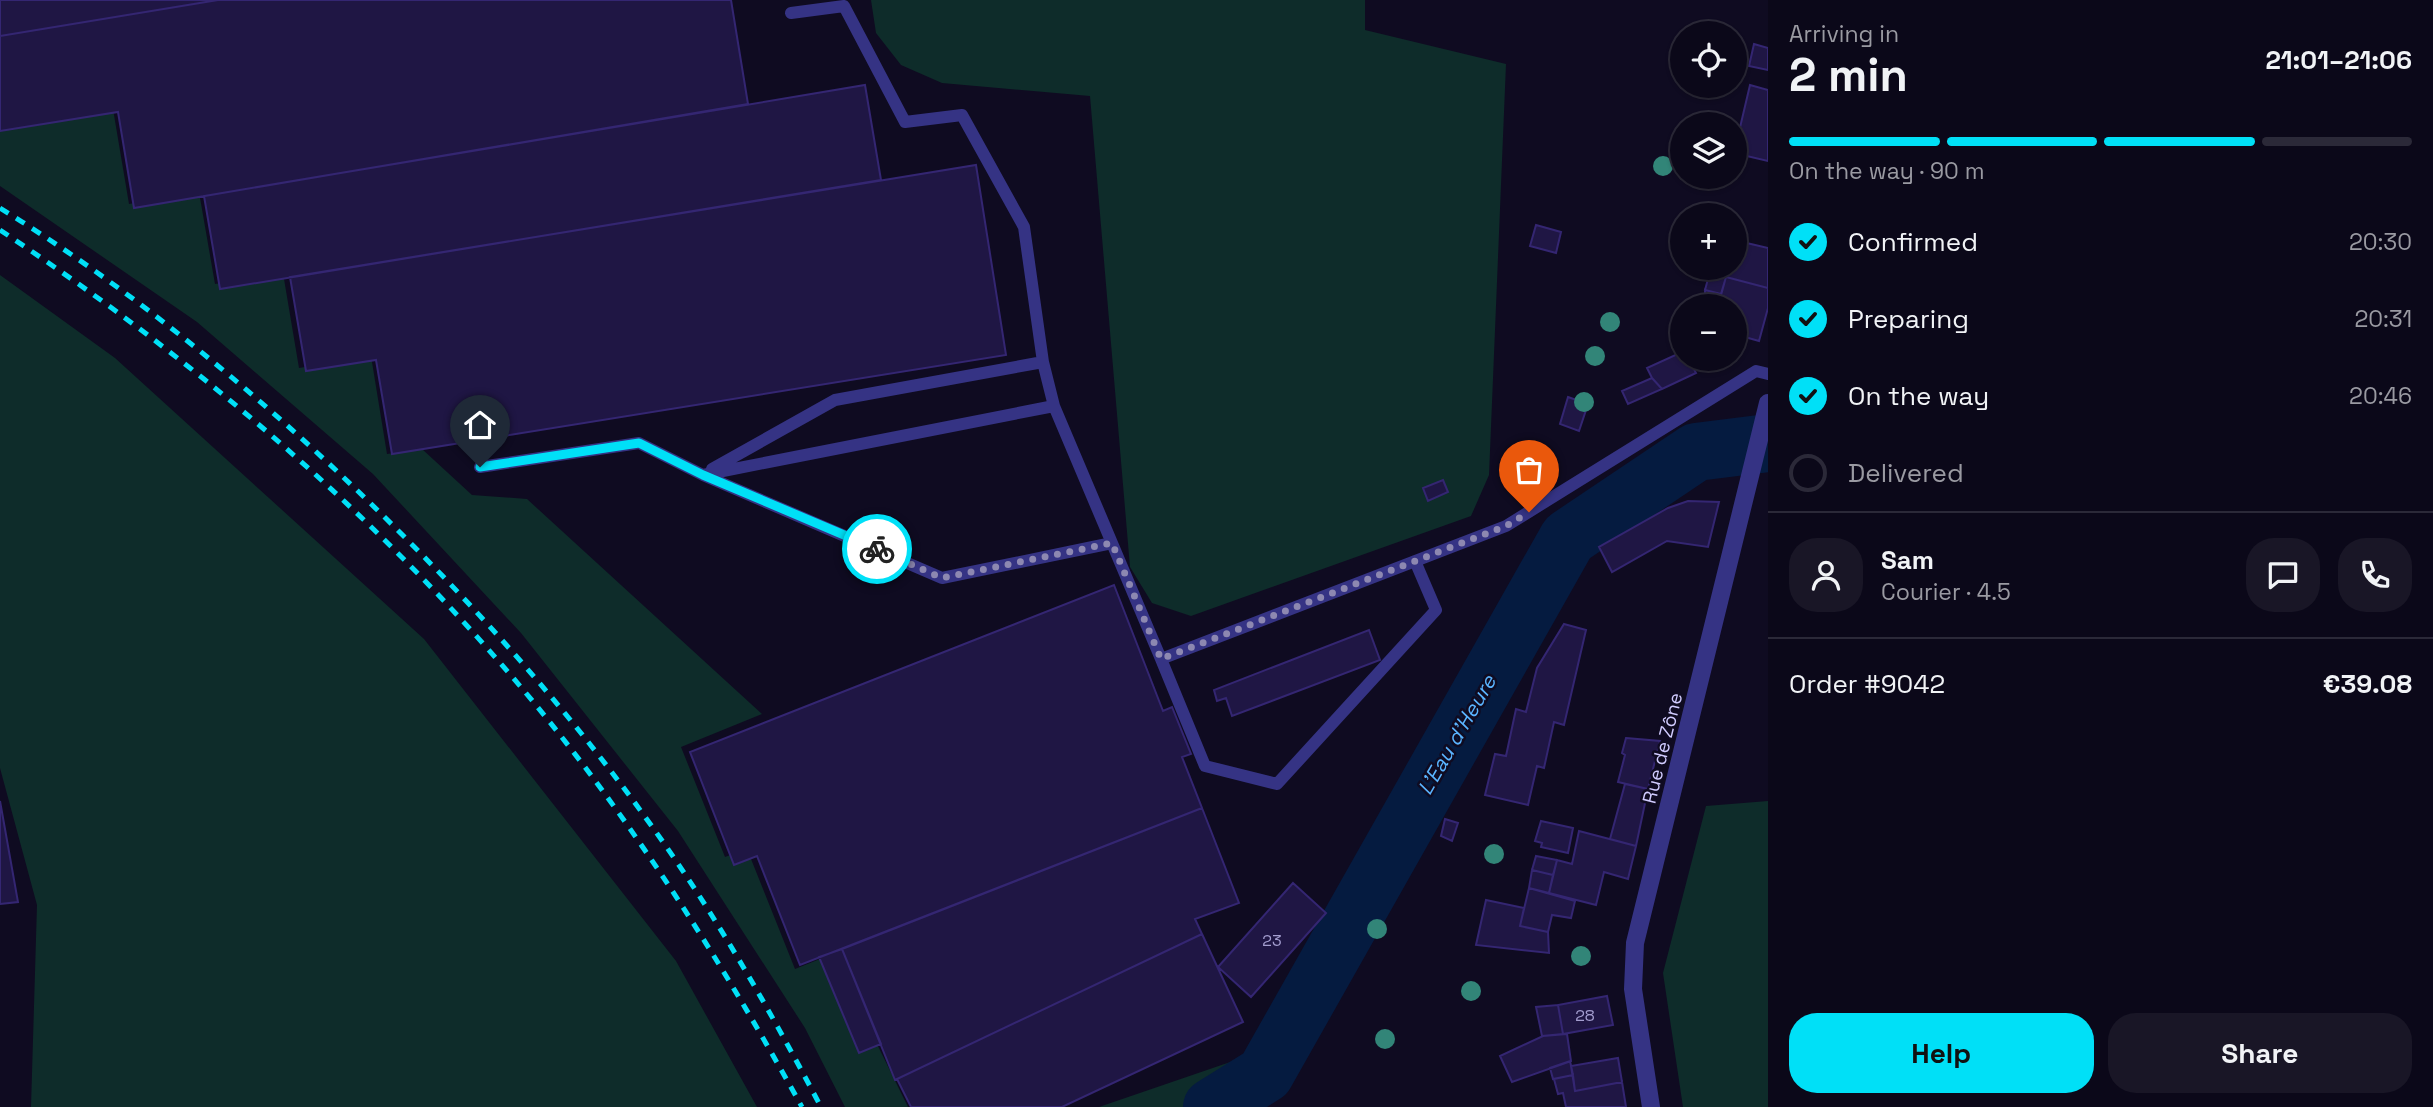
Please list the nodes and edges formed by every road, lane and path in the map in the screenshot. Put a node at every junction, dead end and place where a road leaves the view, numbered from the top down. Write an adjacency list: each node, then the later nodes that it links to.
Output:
1 (791, 13): 2 (lane)
2 (1043, 362): 4 (lane); 7 (lane)
3 (1768, 374): 9 (lane)
4 (1054, 406): 7 (lane); 8 (lane)
5 (1767, 406): 11 (street, Rue de Zône)
6 (480, 467): 7 (lane)
7 (703, 475): 8 (lane)
8 (1112, 543): 10 (lane)
9 (1415, 561): 10 (lane); 10 (lane)
10 (1161, 659)
11 (1651, 1107)

